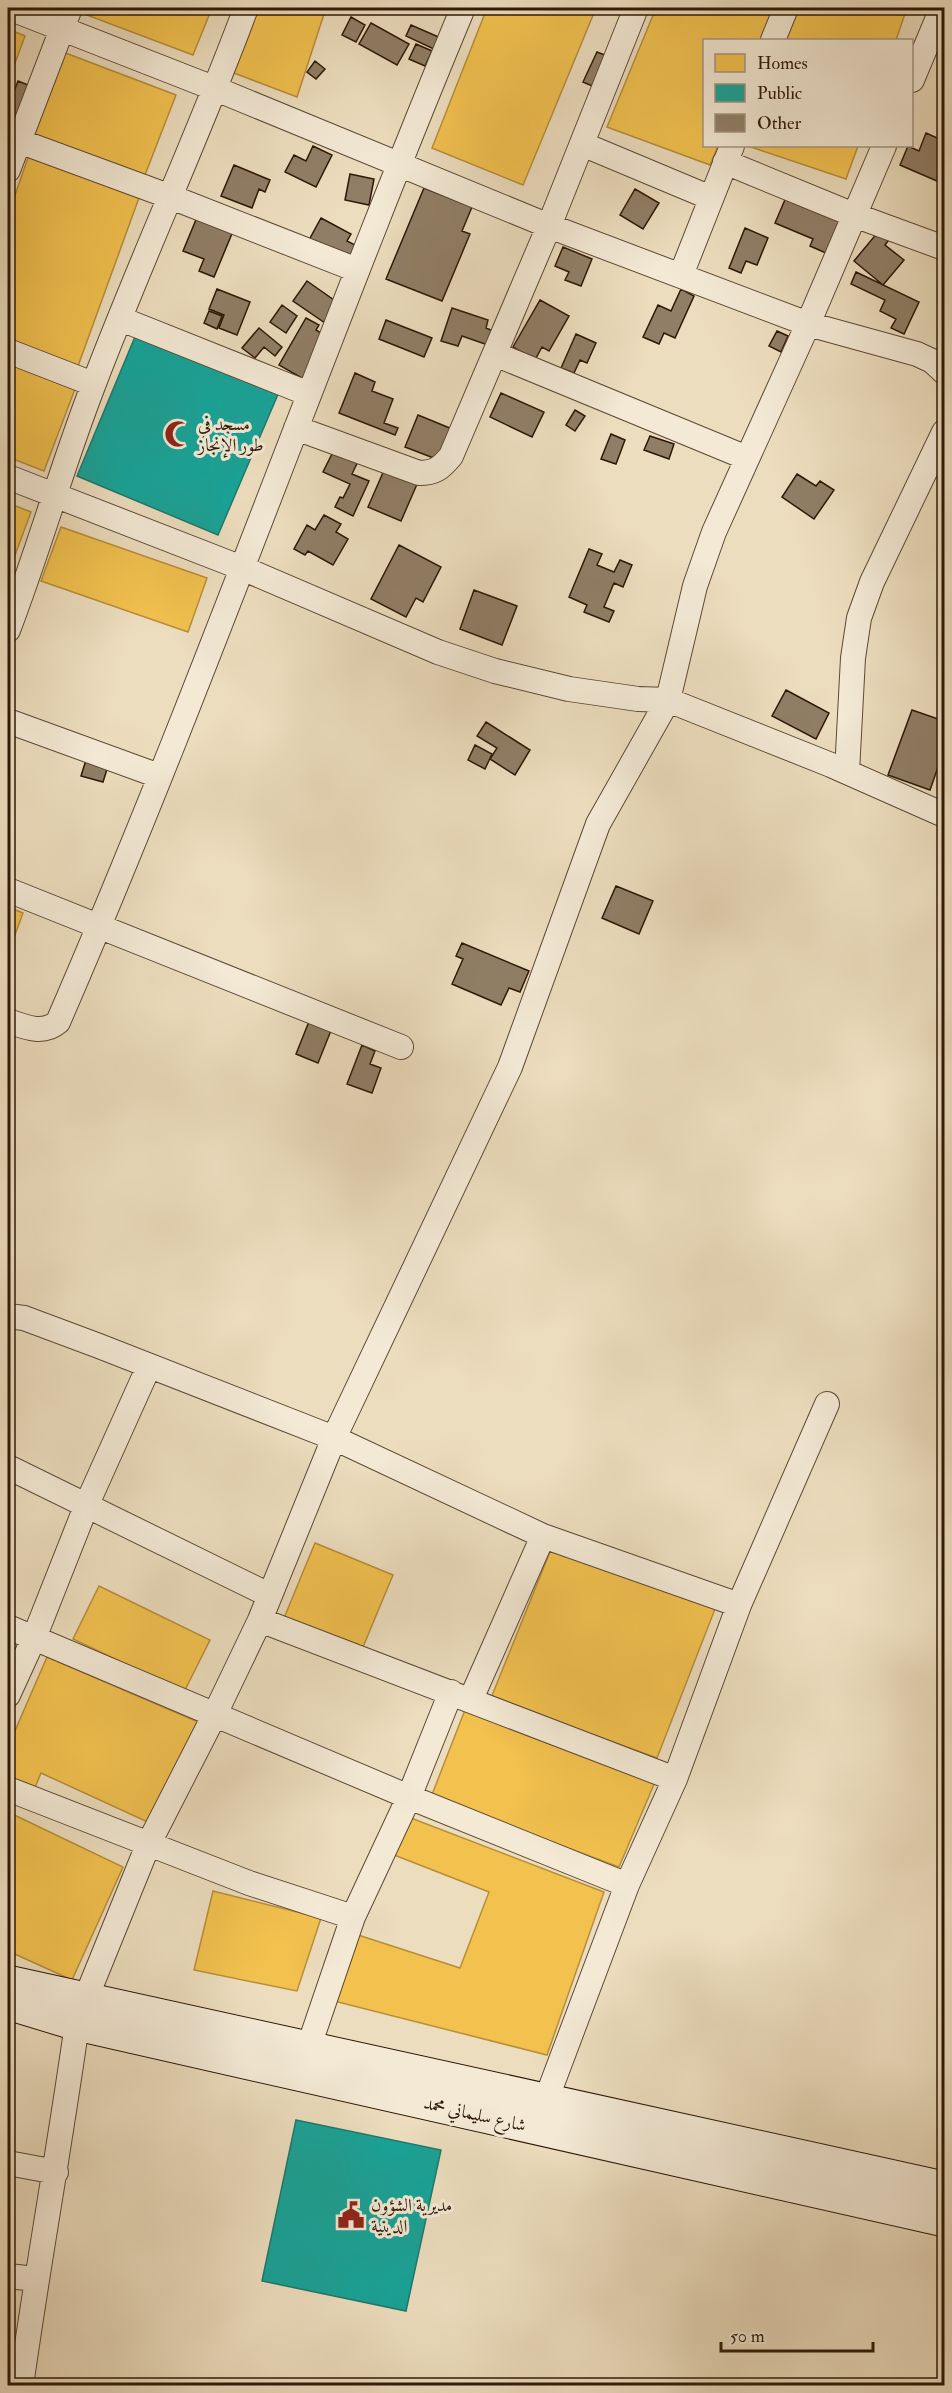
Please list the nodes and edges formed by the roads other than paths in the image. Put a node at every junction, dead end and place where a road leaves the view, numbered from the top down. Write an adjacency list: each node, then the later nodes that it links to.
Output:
1 (9, 8): 7 (street)
2 (246, 8): 10 (street)
3 (463, 8): 15 (street)
4 (636, 8): 12 (street)
5 (786, 8): 8 (street)
6 (942, 8): 9 (street)
7 (67, 18): 10 (street); 11 (street)
8 (773, 39)
9 (913, 78)
10 (216, 88): 15 (street); 17 (street)
11 (13, 139): 16 (street); 17 (street)
12 (582, 144): 18 (street); 20 (street)
13 (884, 147): 19 (street)
14 (728, 154): 18 (street); 19 (street)
15 (398, 164): 20 (street); 22 (street)
16 (8, 170)
17 (171, 196): 22 (street); 24 (street)
18 (711, 198): 23 (street)
19 (854, 215): 21 (street); 25 (street)
20 (549, 226): 23 (street); 27 (street)
21 (945, 248)
22 (357, 270): 30 (street)
23 (681, 276): 25 (street)
24 (121, 319): 29 (street); 30 (street)
25 (808, 324): 28 (street); 33 (street)
26 (8, 351): 29 (street)
27 (495, 354): 31 (street); 33 (street)
28 (945, 372)
29 (93, 384): 35 (street)
30 (309, 394): 31 (street)
31 (296, 428): 36 (street)
32 (945, 432): 41 (street)
33 (747, 458): 39 (street)
34 (8, 477): 35 (street)
35 (53, 495): 36 (street); 37 (street)
36 (242, 568): 39 (street); 42 (street)
37 (16, 580): 38 (street)
38 (8, 630)
39 (668, 700): 41 (street); 51 (street)
40 (8, 721): 42 (street)
41 (847, 772): 43 (street)
42 (159, 776): 45 (street)
43 (945, 815)
44 (8, 890): 45 (street)
45 (99, 926): 46 (street); 47 (street)
46 (8, 1021)
47 (401, 1047)
48 (8, 1316): 49 (street)
49 (149, 1366): 51 (street); 53 (street)
50 (827, 1404): 56 (street)
51 (334, 1438): 54 (street); 55 (street)
52 (8, 1467): 53 (street)
53 (87, 1504): 55 (street); 59 (street)
54 (543, 1536): 56 (street); 61 (street)
55 (269, 1595): 57 (street)
56 (739, 1605): 63 (street)
57 (260, 1620): 61 (street); 62 (street)
58 (8, 1627): 59 (street)
59 (34, 1638): 60 (street); 62 (street)
60 (8, 1695)
61 (461, 1696): 63 (street); 65 (street)
62 (215, 1714): 65 (street); 66 (street)
63 (675, 1779): 67 (street)
64 (8, 1789): 66 (street)
65 (410, 1797): 67 (street); 68 (street)
66 (148, 1845): 68 (street); 71 (street)
67 (627, 1886): 73 (street)
68 (353, 1917): 72 (street)
69 (8, 1982): 71 (street, شارع سليماني محمد)
70 (8, 2003): 71 (street, شارع سليماني محمد)
71 (82, 2011): 72 (street, شارع سليماني محمد); 75 (street); 77 (street, شارع سليماني محمد)
72 (308, 2049): 73 (street, شارع سليماني محمد)
73 (546, 2100): 76 (street, شارع سليماني محمد)
74 (8, 2163): 75 (street)
75 (56, 2172): 79 (street)
76 (945, 2188)
77 (945, 2220)
78 (8, 2276): 79 (street)
79 (36, 2279): 80 (street)
80 (21, 2385)

